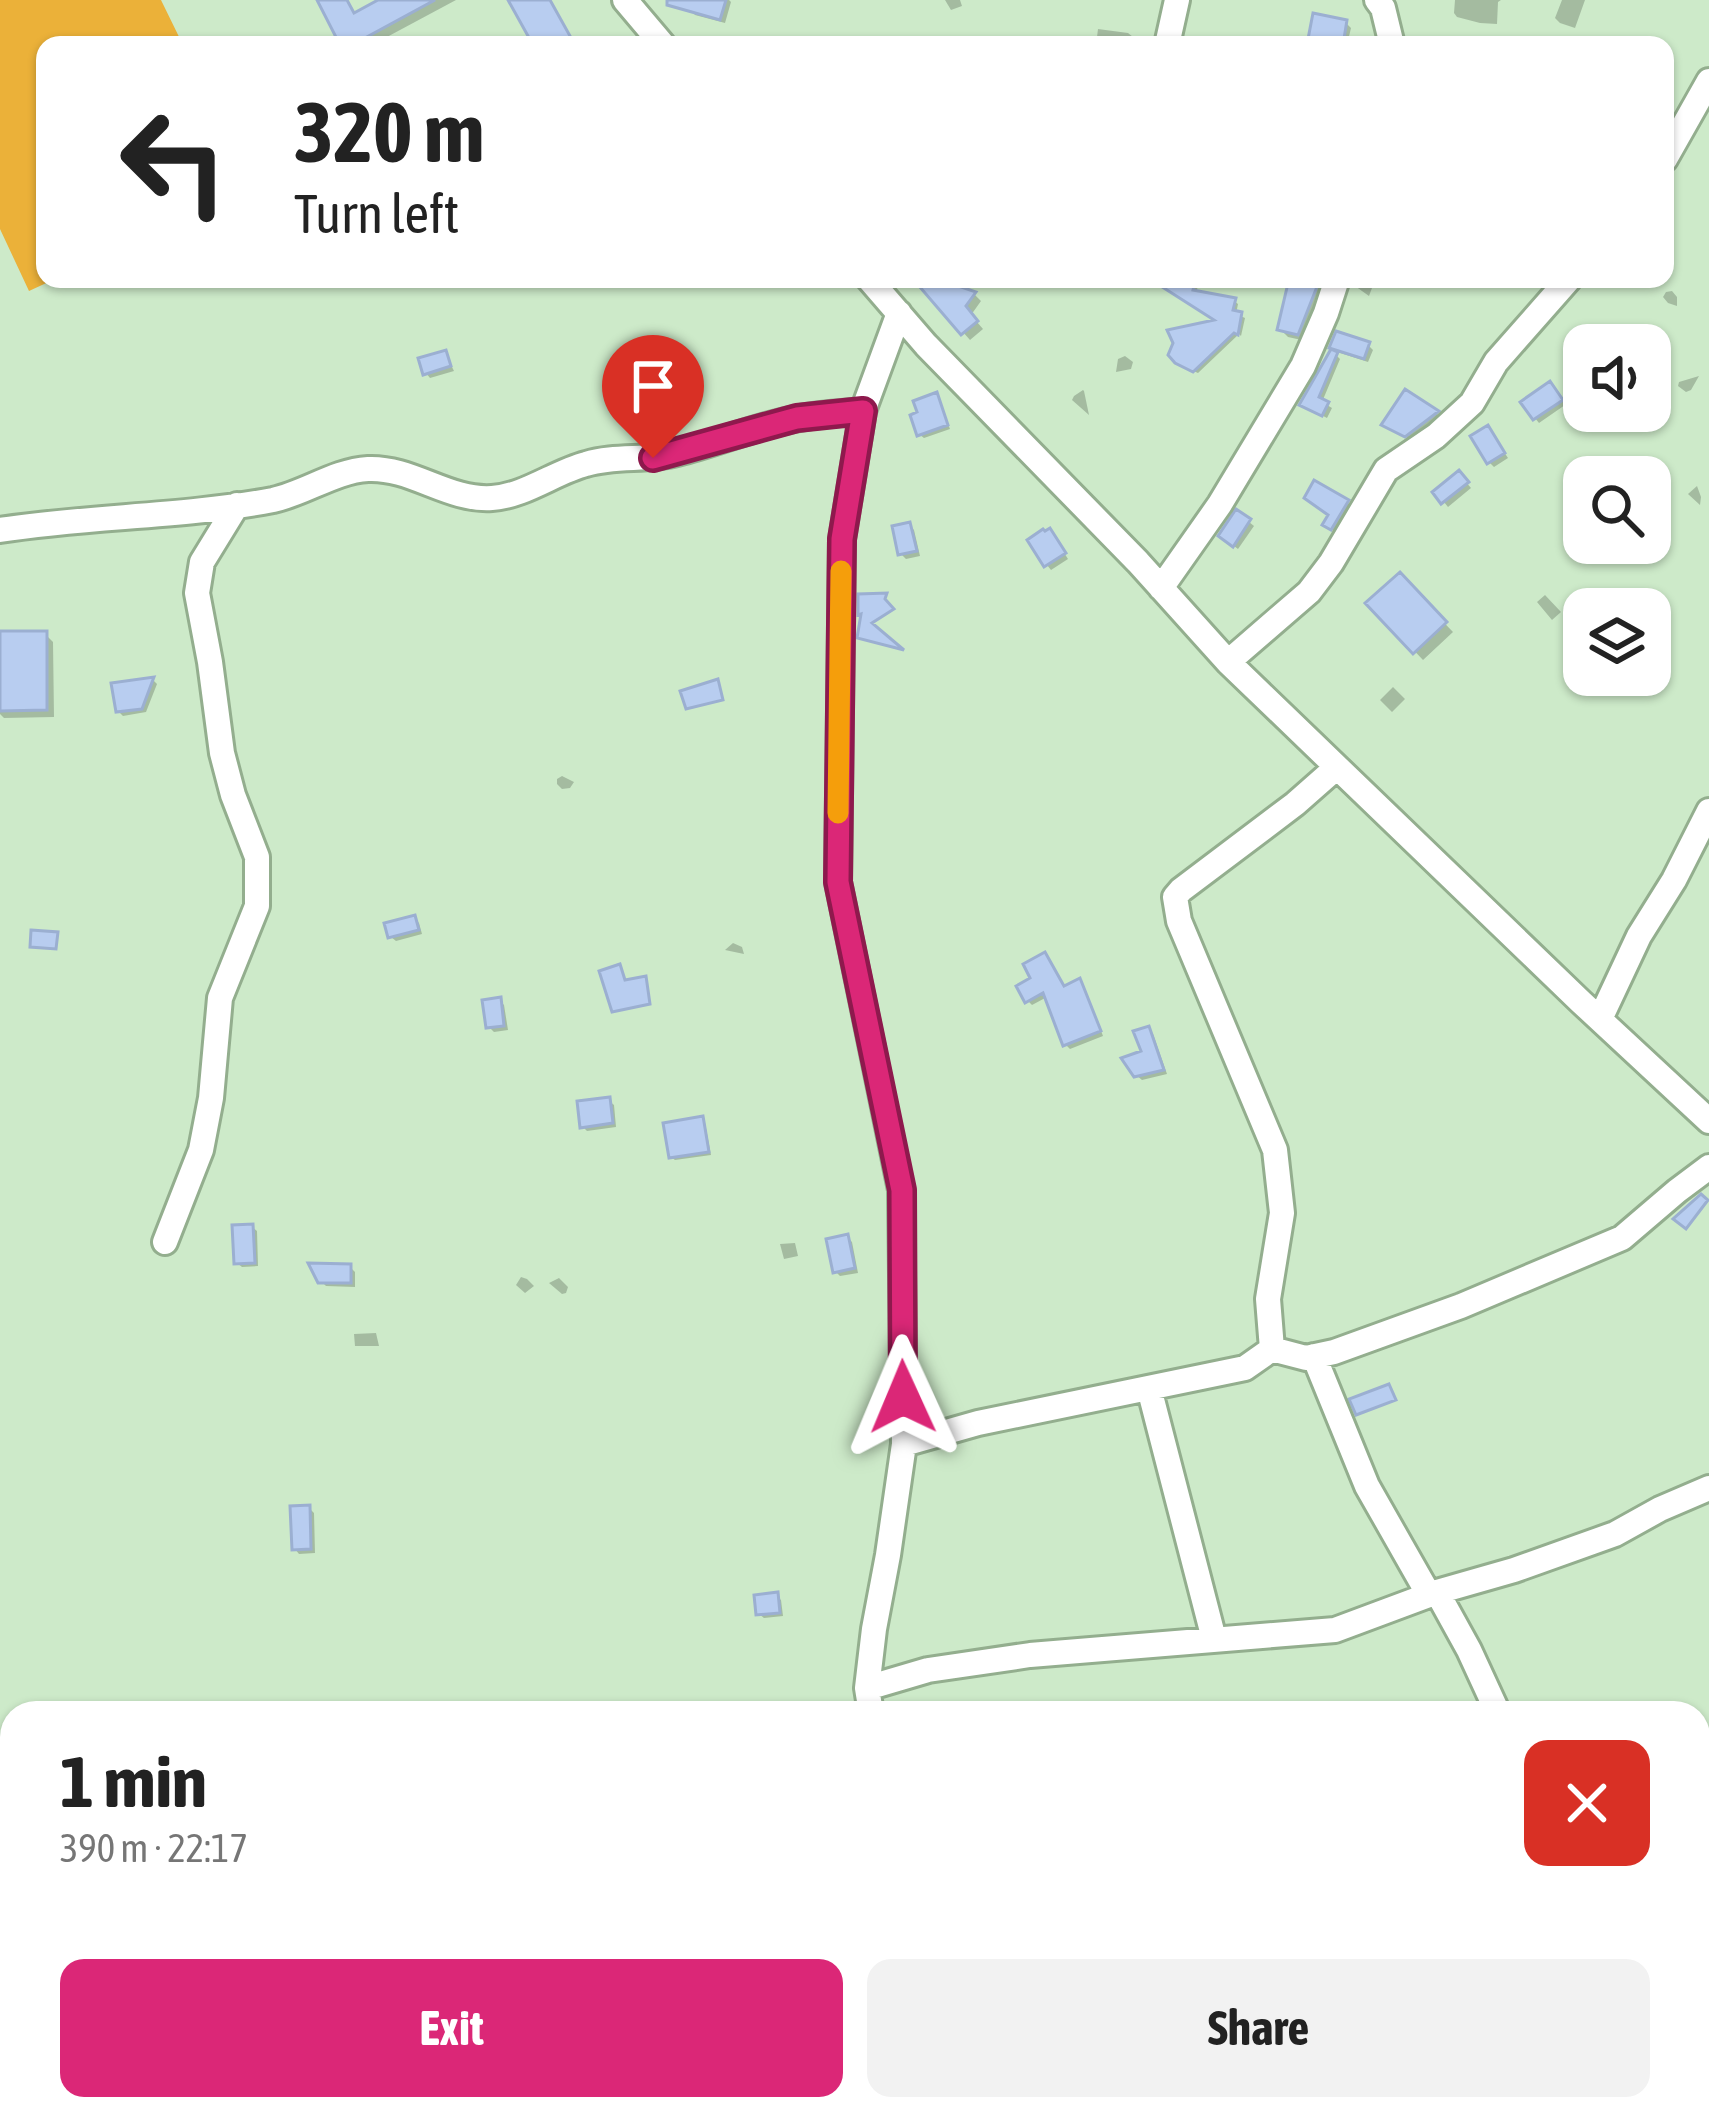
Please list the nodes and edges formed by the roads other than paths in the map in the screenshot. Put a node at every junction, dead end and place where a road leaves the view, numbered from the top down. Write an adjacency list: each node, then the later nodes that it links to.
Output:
1 (625, 0): 4 (street)
2 (1177, 0): 5 (street)
3 (1377, 0): 6 (street)
4 (655, 36)
5 (1169, 36)
6 (1390, 36)
7 (1709, 81): 8 (street)
8 (1674, 143)
9 (877, 288): 12 (street)
10 (1334, 288): 16 (street)
11 (1561, 288): 17 (street)
12 (898, 313): 13 (street); 16 (street)
13 (863, 411): 14 (street); 27 (street)
14 (237, 506): 15 (street); 23 (street)
15 (0, 530)
16 (1161, 587): 17 (street)
17 (1228, 662): 18 (street)
18 (1337, 766): 20 (street); 24 (street)
19 (1709, 811): 20 (street)
20 (1600, 1019): 21 (street)
21 (1709, 1120)
22 (1709, 1167): 25 (street)
23 (164, 1242)
24 (1272, 1349): 25 (street); 26 (street)
25 (1314, 1356): 29 (street)
26 (1149, 1388): 27 (street); 30 (street)
27 (904, 1444): 31 (street)
28 (1709, 1488): 29 (street)
29 (1433, 1594): 30 (street); 32 (street)
30 (1214, 1639): 31 (street)
31 (869, 1700)
32 (1491, 1701)

